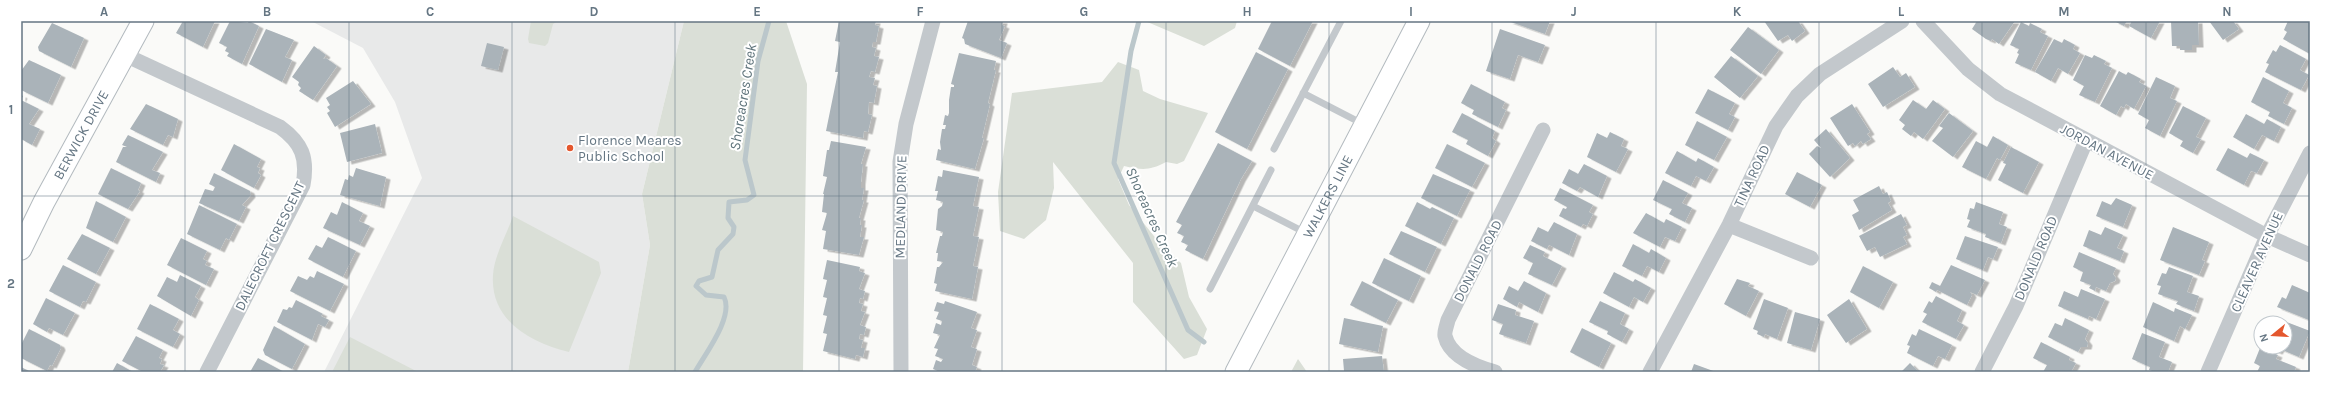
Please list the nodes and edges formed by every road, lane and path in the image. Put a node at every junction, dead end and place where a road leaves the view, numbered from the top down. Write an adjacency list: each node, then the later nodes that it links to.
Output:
1 (144, 21): 7 (main road, BERWICK DRIVE)
2 (933, 21): 24 (street, MEDLAND DRIVE)
3 (1341, 21): 8 (lane)
4 (1419, 21): 9 (main road, WALKERS LINE)
5 (1902, 21): 16 (street, TINA ROAD)
6 (1923, 21): 11 (street, JORDAN AVENUE)
7 (125, 54): 19 (main road, BERWICK DRIVE); 23 (street, DALECROFT CRESCENT)
8 (1303, 93): 9 (lane); 12 (lane)
9 (1365, 125): 17 (main road, WALKERS LINE)
10 (1543, 130): 26 (street, DONALD ROAD)
11 (2086, 141): 18 (street, JORDAN AVENUE); 28 (street, DONALD ROAD)
12 (1274, 149)
13 (2310, 153): 18 (street, CLEAVER AVENUE)
14 (1271, 170): 15 (lane)
15 (1253, 206): 17 (lane); 22 (lane)
16 (1729, 225): 21 (street); 27 (street, TINA ROAD)
17 (1309, 235): 25 (main road, WALKERS LINE)
18 (2267, 236): 20 (street, JORDAN AVENUE); 29 (street, CLEAVER AVENUE)
19 (21, 249)
20 (2310, 255)
21 (1811, 258)
22 (1210, 289)
23 (207, 372)
24 (901, 372)
25 (1236, 372)
26 (1495, 372)
27 (1650, 372)
28 (1982, 372)
29 (2208, 372)

